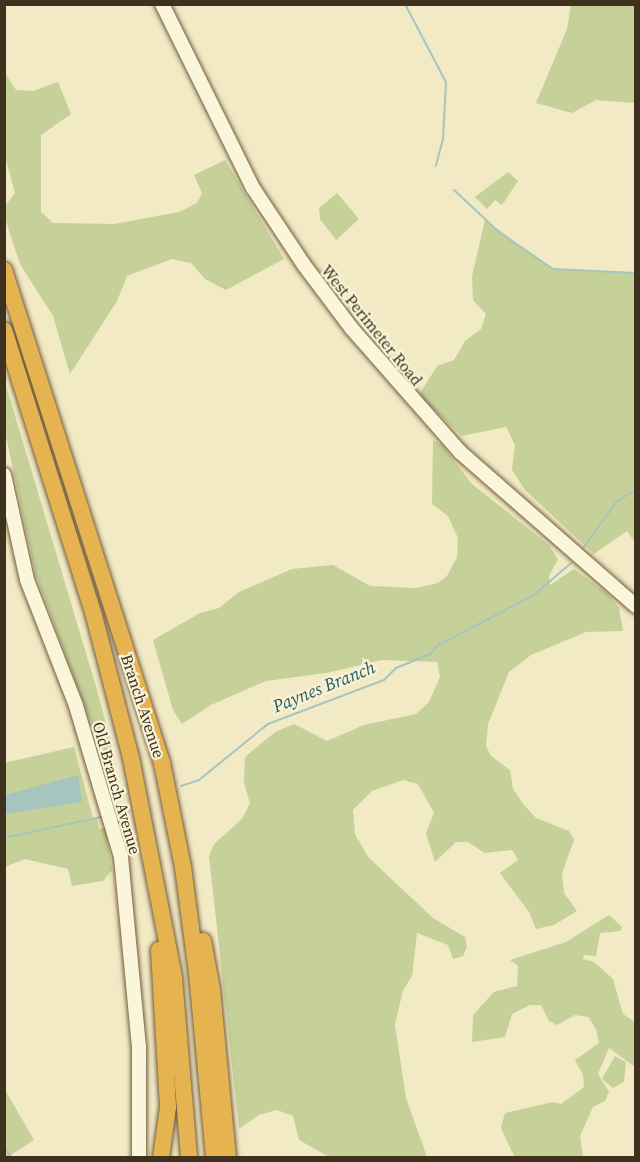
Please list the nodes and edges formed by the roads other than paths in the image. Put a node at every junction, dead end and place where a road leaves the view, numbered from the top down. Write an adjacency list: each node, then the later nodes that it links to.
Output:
1 (162, 4): 5 (street, West Perimeter Road)
2 (4, 270): 6 (highway, Branch Avenue)
3 (4, 330): 7 (highway, Branch Avenue)
4 (4, 475): 8 (street, Old Branch Avenue)
5 (636, 606)
6 (170, 798): 11 (highway, Branch Avenue); 12 (highway)
7 (152, 871): 9 (highway); 10 (highway, Branch Avenue)
8 (139, 1158)
9 (161, 1158)
10 (187, 1158)
11 (214, 1158)
12 (228, 1158)

